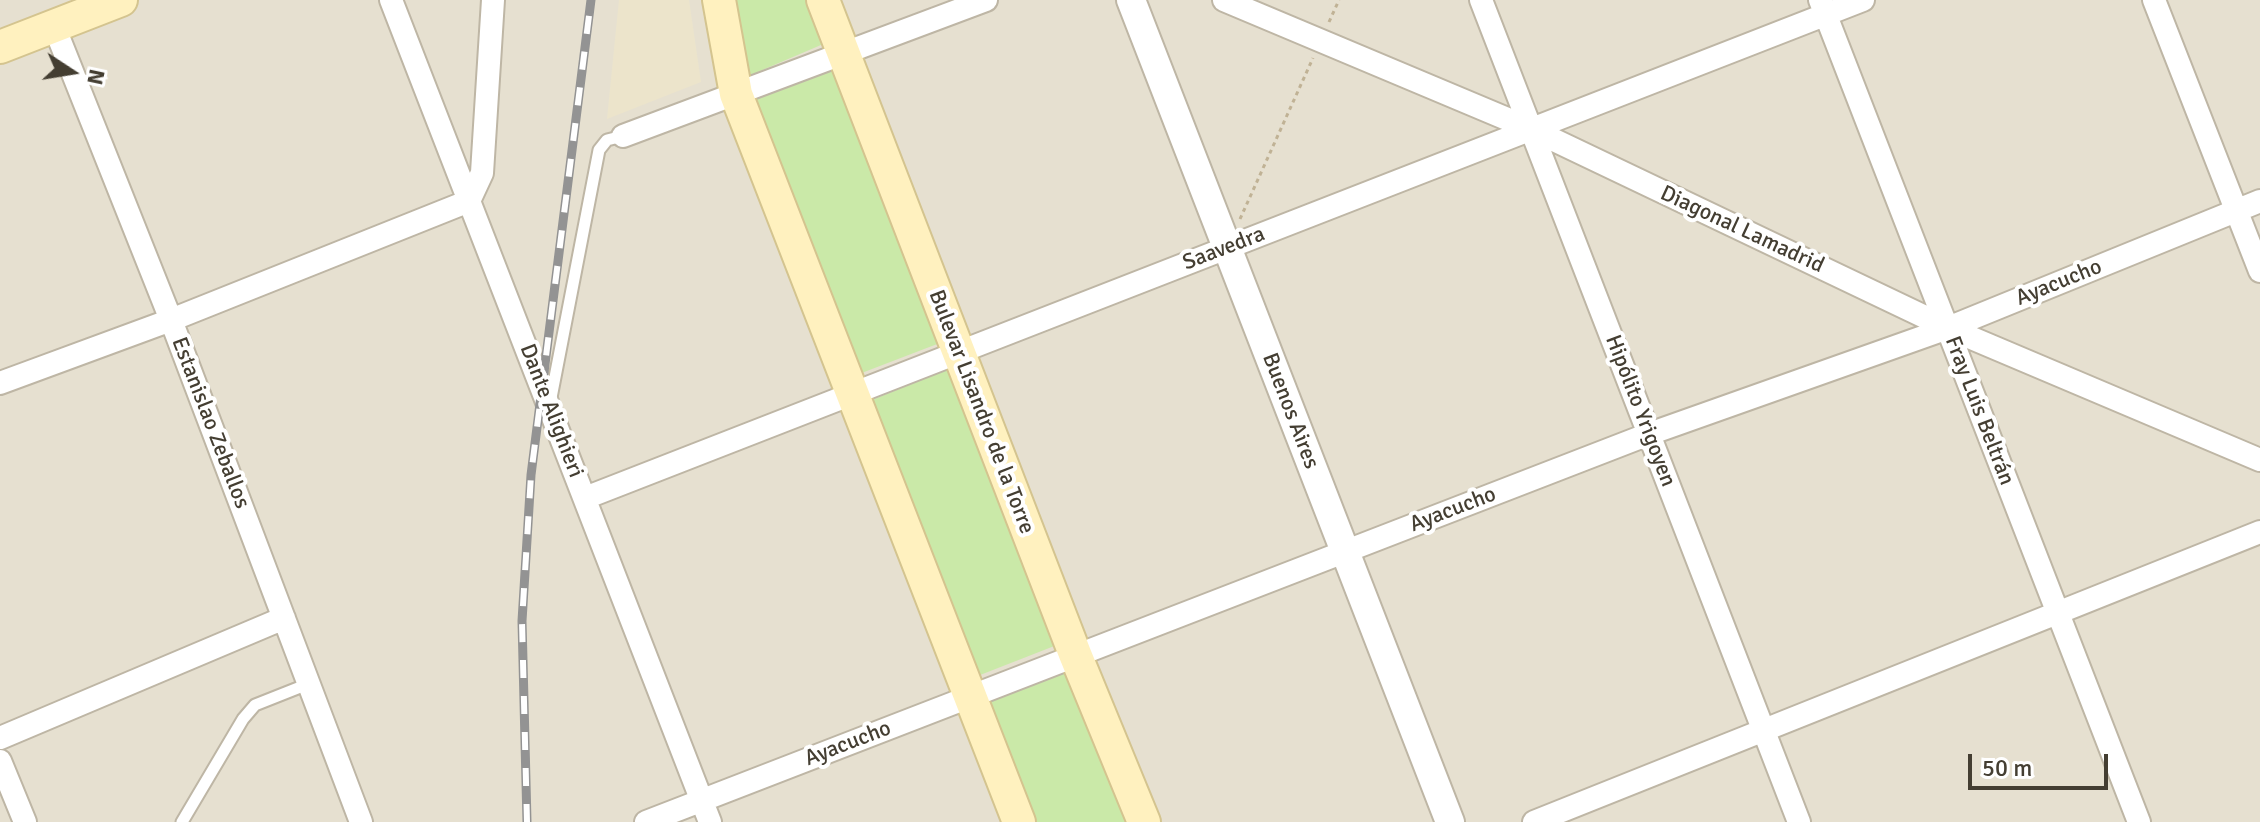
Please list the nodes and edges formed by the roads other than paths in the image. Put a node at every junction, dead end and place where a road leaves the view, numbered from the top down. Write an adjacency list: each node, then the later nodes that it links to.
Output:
1 (121, 0): 13 (main road)
2 (391, 0): 19 (street, Dante Alighieri)
3 (493, 0): 19 (street)
4 (719, 0): 16 (main road)
5 (823, 0): 15 (main road, Bulevar Lisandro de la Torre)
6 (986, 0): 15 (street)
7 (1131, 0): 22 (street, Buenos Aires)
8 (1224, 0): 17 (street, Diagonal Lamadrid)
9 (1481, 0): 17 (street, Hipólito Yrigoyen)
10 (1863, 0): 12 (street, Saavedra)
11 (2154, 0): 21 (street)
12 (1823, 7): 17 (street, Saavedra); 25 (street, Fray Luis Beltrán)
13 (54, 26): 14 (main road); 24 (street, Estanislao Zeballos)
14 (0, 47)
15 (842, 52): 16 (street); 26 (main road, Bulevar Lisandro de la Torre)
16 (736, 94): 18 (street); 28 (main road)
17 (1531, 129): 22 (street, Saavedra); 25 (street, Diagonal Lamadrid); 30 (street, Hipólito Yrigoyen)
18 (623, 136): 29 (lane)
19 (469, 201): 24 (street); 29 (street, Dante Alighieri)
20 (2260, 201): 21 (street, Ayacucho)
21 (2236, 211): 23 (street); 25 (street, Ayacucho)
22 (1227, 248): 26 (street, Saavedra); 34 (street, Buenos Aires)
23 (2260, 271)
24 (171, 320): 27 (street); 36 (street, Estanislao Zeballos)
25 (1948, 328): 30 (street, Ayacucho); 31 (street, Diagonal Lamadrid); 35 (street, Fray Luis Beltrán)
26 (958, 352): 28 (street, Saavedra); 37 (main road, Bulevar Lisandro de la Torre)
27 (0, 383)
28 (852, 394): 32 (street, Saavedra); 39 (main road)
29 (549, 407): 32 (street, Dante Alighieri)
30 (1649, 434): 34 (street, Ayacucho); 40 (street, Hipólito Yrigoyen)
31 (2260, 460)
32 (585, 498): 43 (street, Dante Alighieri)
33 (2260, 532): 35 (street)
34 (1344, 552): 37 (street, Ayacucho); 51 (street, Buenos Aires)
35 (2056, 613): 40 (street); 54 (street, Fray Luis Beltrán)
36 (284, 618): 38 (street, Estanislao Zeballos); 41 (street)
37 (1075, 654): 39 (street, Ayacucho); 50 (main road, Bulevar Lisandro de la Torre)
38 (308, 684): 45 (lane); 46 (street, Estanislao Zeballos)
39 (969, 697): 43 (street, Ayacucho); 49 (main road)
40 (1763, 729): 52 (street); 53 (street, Hipólito Yrigoyen)
41 (0, 738)
42 (0, 761): 44 (street)
43 (702, 800): 47 (street, Ayacucho); 48 (street, Dante Alighieri)
44 (25, 822)
45 (182, 822)
46 (361, 822)
47 (646, 822)
48 (710, 822)
49 (1019, 822)
50 (1144, 822)
51 (1450, 822)
52 (1534, 822)
53 (1799, 822)
54 (2139, 822)

